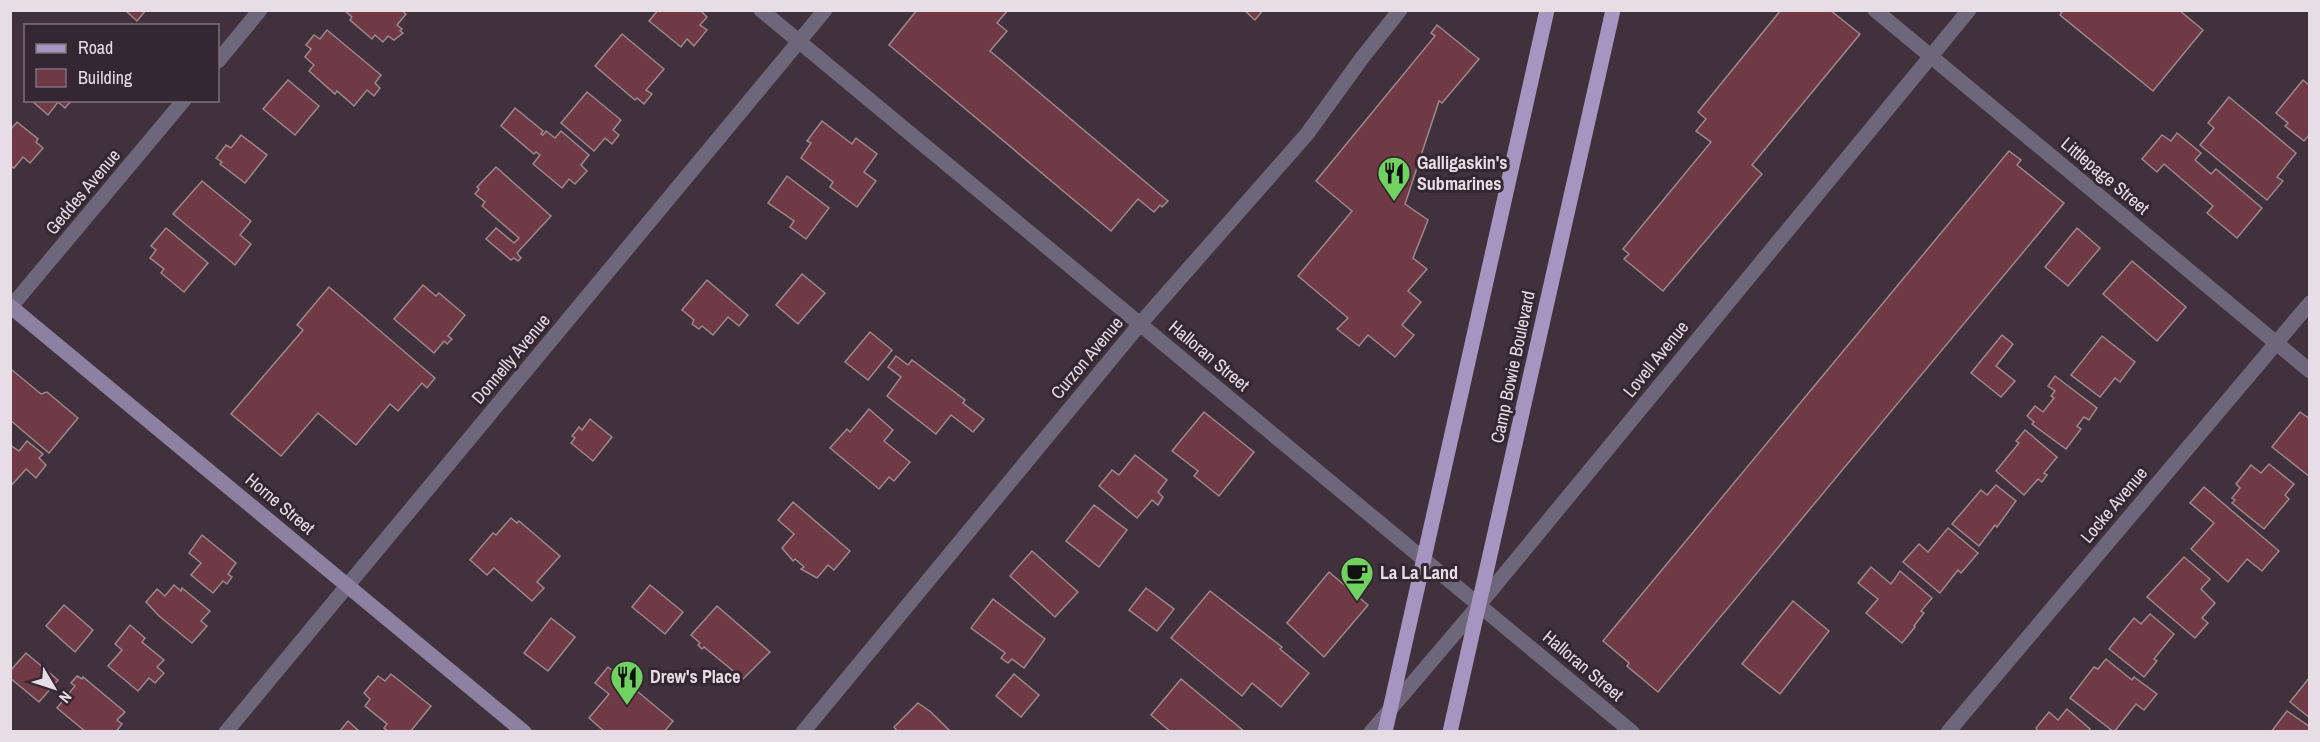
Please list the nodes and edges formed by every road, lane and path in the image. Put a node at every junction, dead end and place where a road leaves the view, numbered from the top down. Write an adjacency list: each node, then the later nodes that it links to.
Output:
1 (260, 10): 11 (street)
2 (761, 10): 9 (street, Halloran Street)
3 (825, 10): 9 (street, Donnelly Avenue)
4 (1400, 10): 15 (street, Curzon Avenue)
5 (1547, 10): 18 (main road)
6 (1613, 10): 20 (main road, Camp Bowie Boulevard)
7 (1875, 10): 10 (street, Littlepage Street)
8 (1969, 10): 10 (street, Lovell Avenue)
9 (799, 42): 15 (street, Halloran Street); 19 (street, Donnelly Avenue)
10 (1931, 57): 16 (street, Littlepage Street); 20 (street, Lovell Avenue)
11 (219, 60)
12 (182, 102): 14 (street, Geddes Avenue)
13 (2310, 303): 16 (street, Locke Avenue)
14 (11, 307): 19 (street, Horne Street)
15 (1140, 324): 18 (street, Halloran Street); 24 (street, Curzon Avenue)
16 (2276, 343): 17 (street, Littlepage Street); 29 (street, Locke Avenue)
17 (2310, 371)
18 (1424, 561): 20 (street, Halloran Street); 21 (main road)
19 (347, 585): 22 (street, Donnelly Avenue); 23 (street, Horne Street)
20 (1479, 605): 21 (street, Lovell Avenue); 27 (main road, Camp Bowie Boulevard); 28 (street, Halloran Street)
21 (1390, 708): 25 (street, Lovell Avenue); 26 (main road)
22 (226, 732)
23 (524, 732)
24 (803, 732)
25 (1371, 732)
26 (1385, 732)
27 (1450, 732)
28 (1632, 732)
29 (1948, 732)

